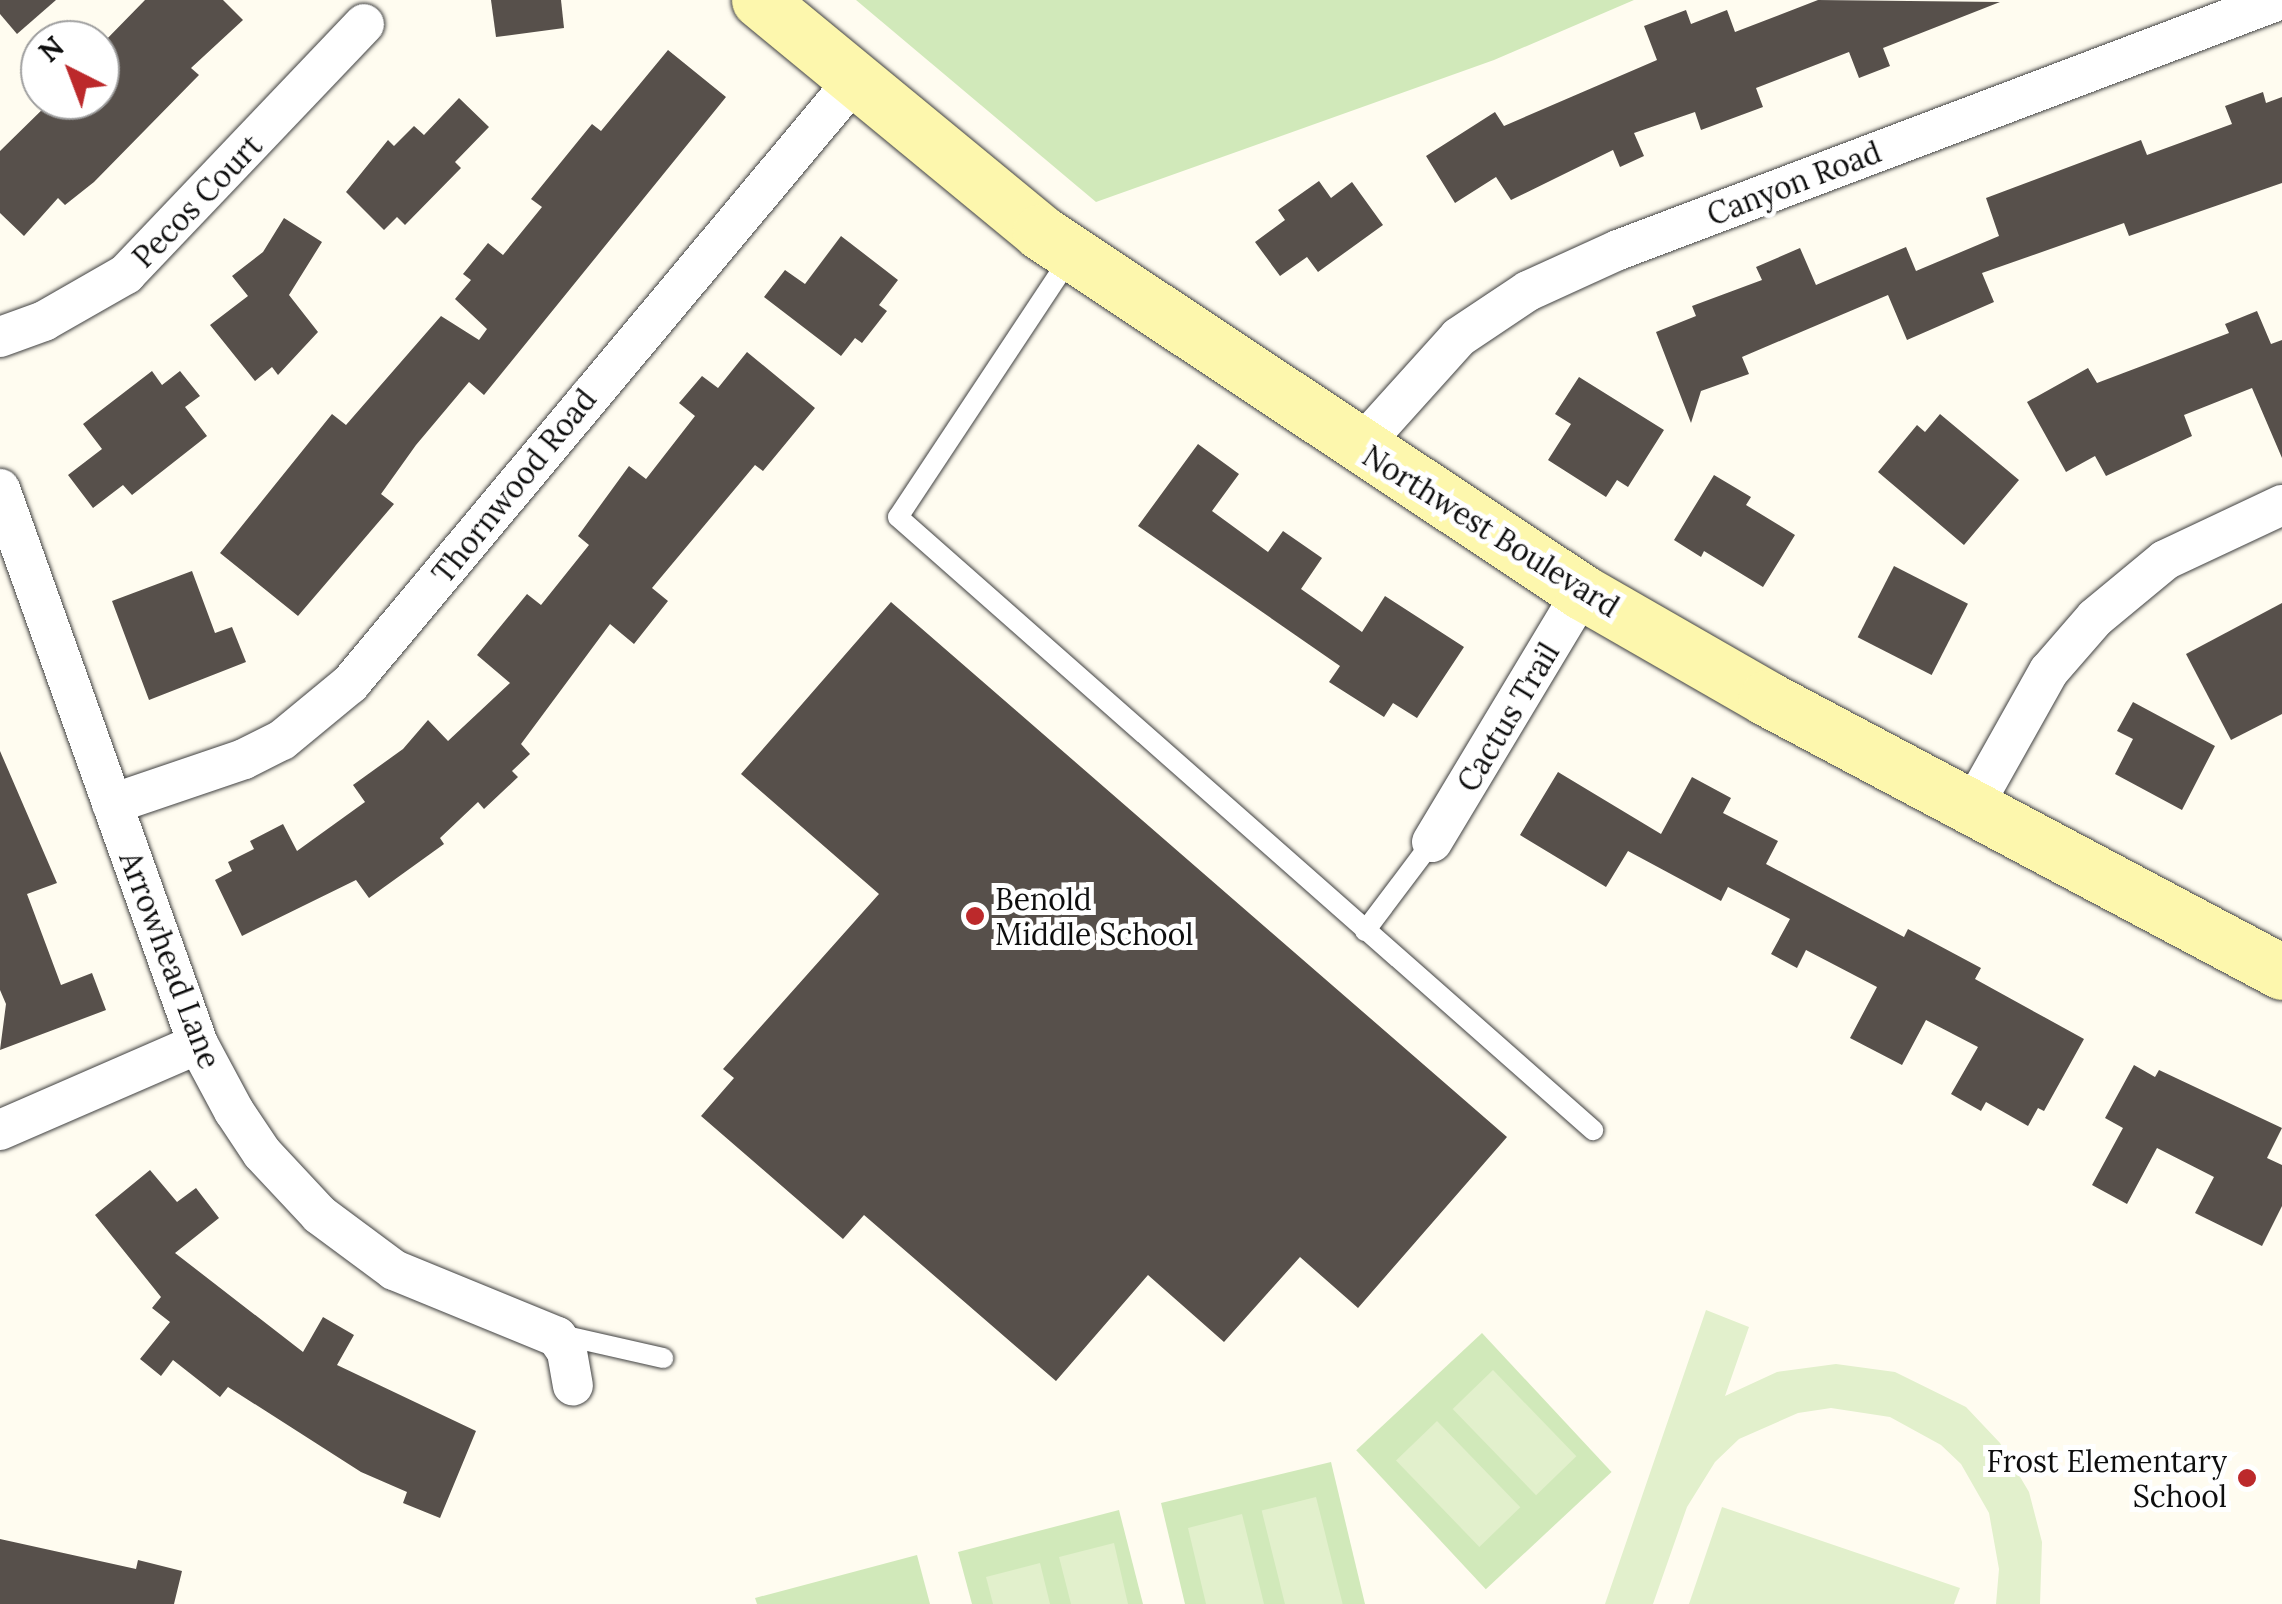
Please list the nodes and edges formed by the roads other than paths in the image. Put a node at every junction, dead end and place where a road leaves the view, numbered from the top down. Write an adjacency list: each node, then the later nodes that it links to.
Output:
1 (759, 0): 4 (street, Northwest Boulevard)
2 (2280, 0): 7 (street, Canyon Road)
3 (364, 24): 6 (street, Pecos Court)
4 (854, 82): 5 (street, Northwest Boulevard); 11 (street, Thornwood Road)
5 (1072, 254): 7 (street, Northwest Boulevard); 14 (lane)
6 (0, 337)
7 (1359, 448): 10 (street, Northwest Boulevard)
8 (0, 489): 11 (street, Arrowhead Lane)
9 (2282, 505): 12 (street)
10 (1582, 592): 12 (street, Northwest Boulevard); 13 (street, Cactus Trail)
11 (112, 804): 16 (street, Arrowhead Lane)
12 (1972, 808): 15 (street, Northwest Boulevard)
13 (1432, 842): 14 (lane)
14 (1364, 930): 18 (lane)
15 (2282, 972)
16 (198, 1044): 17 (street); 19 (street, Arrowhead Lane)
17 (0, 1130)
18 (1593, 1130)
19 (547, 1332): 20 (lane); 21 (street)
20 (663, 1358)
21 (573, 1385)

